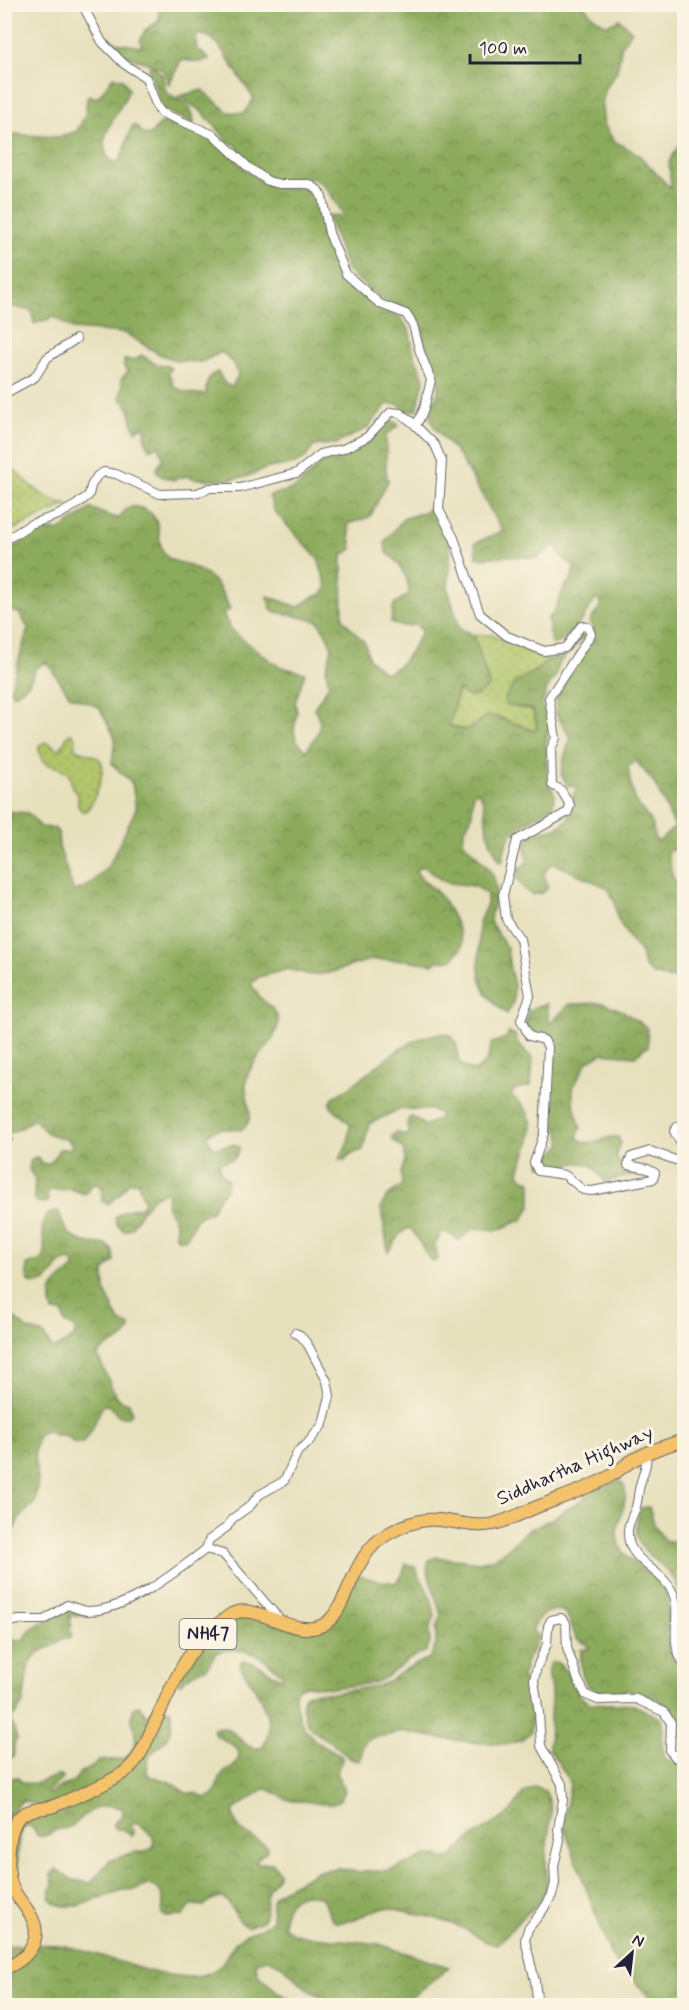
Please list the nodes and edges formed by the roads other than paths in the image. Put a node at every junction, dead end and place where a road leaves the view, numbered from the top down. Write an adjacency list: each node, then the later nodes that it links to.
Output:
1 (82, 4): 4 (street)
2 (76, 339): 3 (street)
3 (4, 394)
4 (416, 426): 5 (street); 8 (street)
5 (4, 541)
6 (684, 1127): 7 (street)
7 (684, 1150)
8 (684, 1158)
9 (295, 1333): 12 (street)
10 (684, 1440): 11 (highway, Siddhartha Highway / NH47)
11 (646, 1453): 14 (highway, Siddhartha Highway / NH47); 15 (street)
12 (206, 1549): 13 (street); 14 (street)
13 (4, 1623)
14 (284, 1623): 17 (highway, Siddhartha Highway / NH47)
15 (684, 1663)
16 (684, 1757): 18 (street)
17 (4, 1969)
18 (541, 2006)

